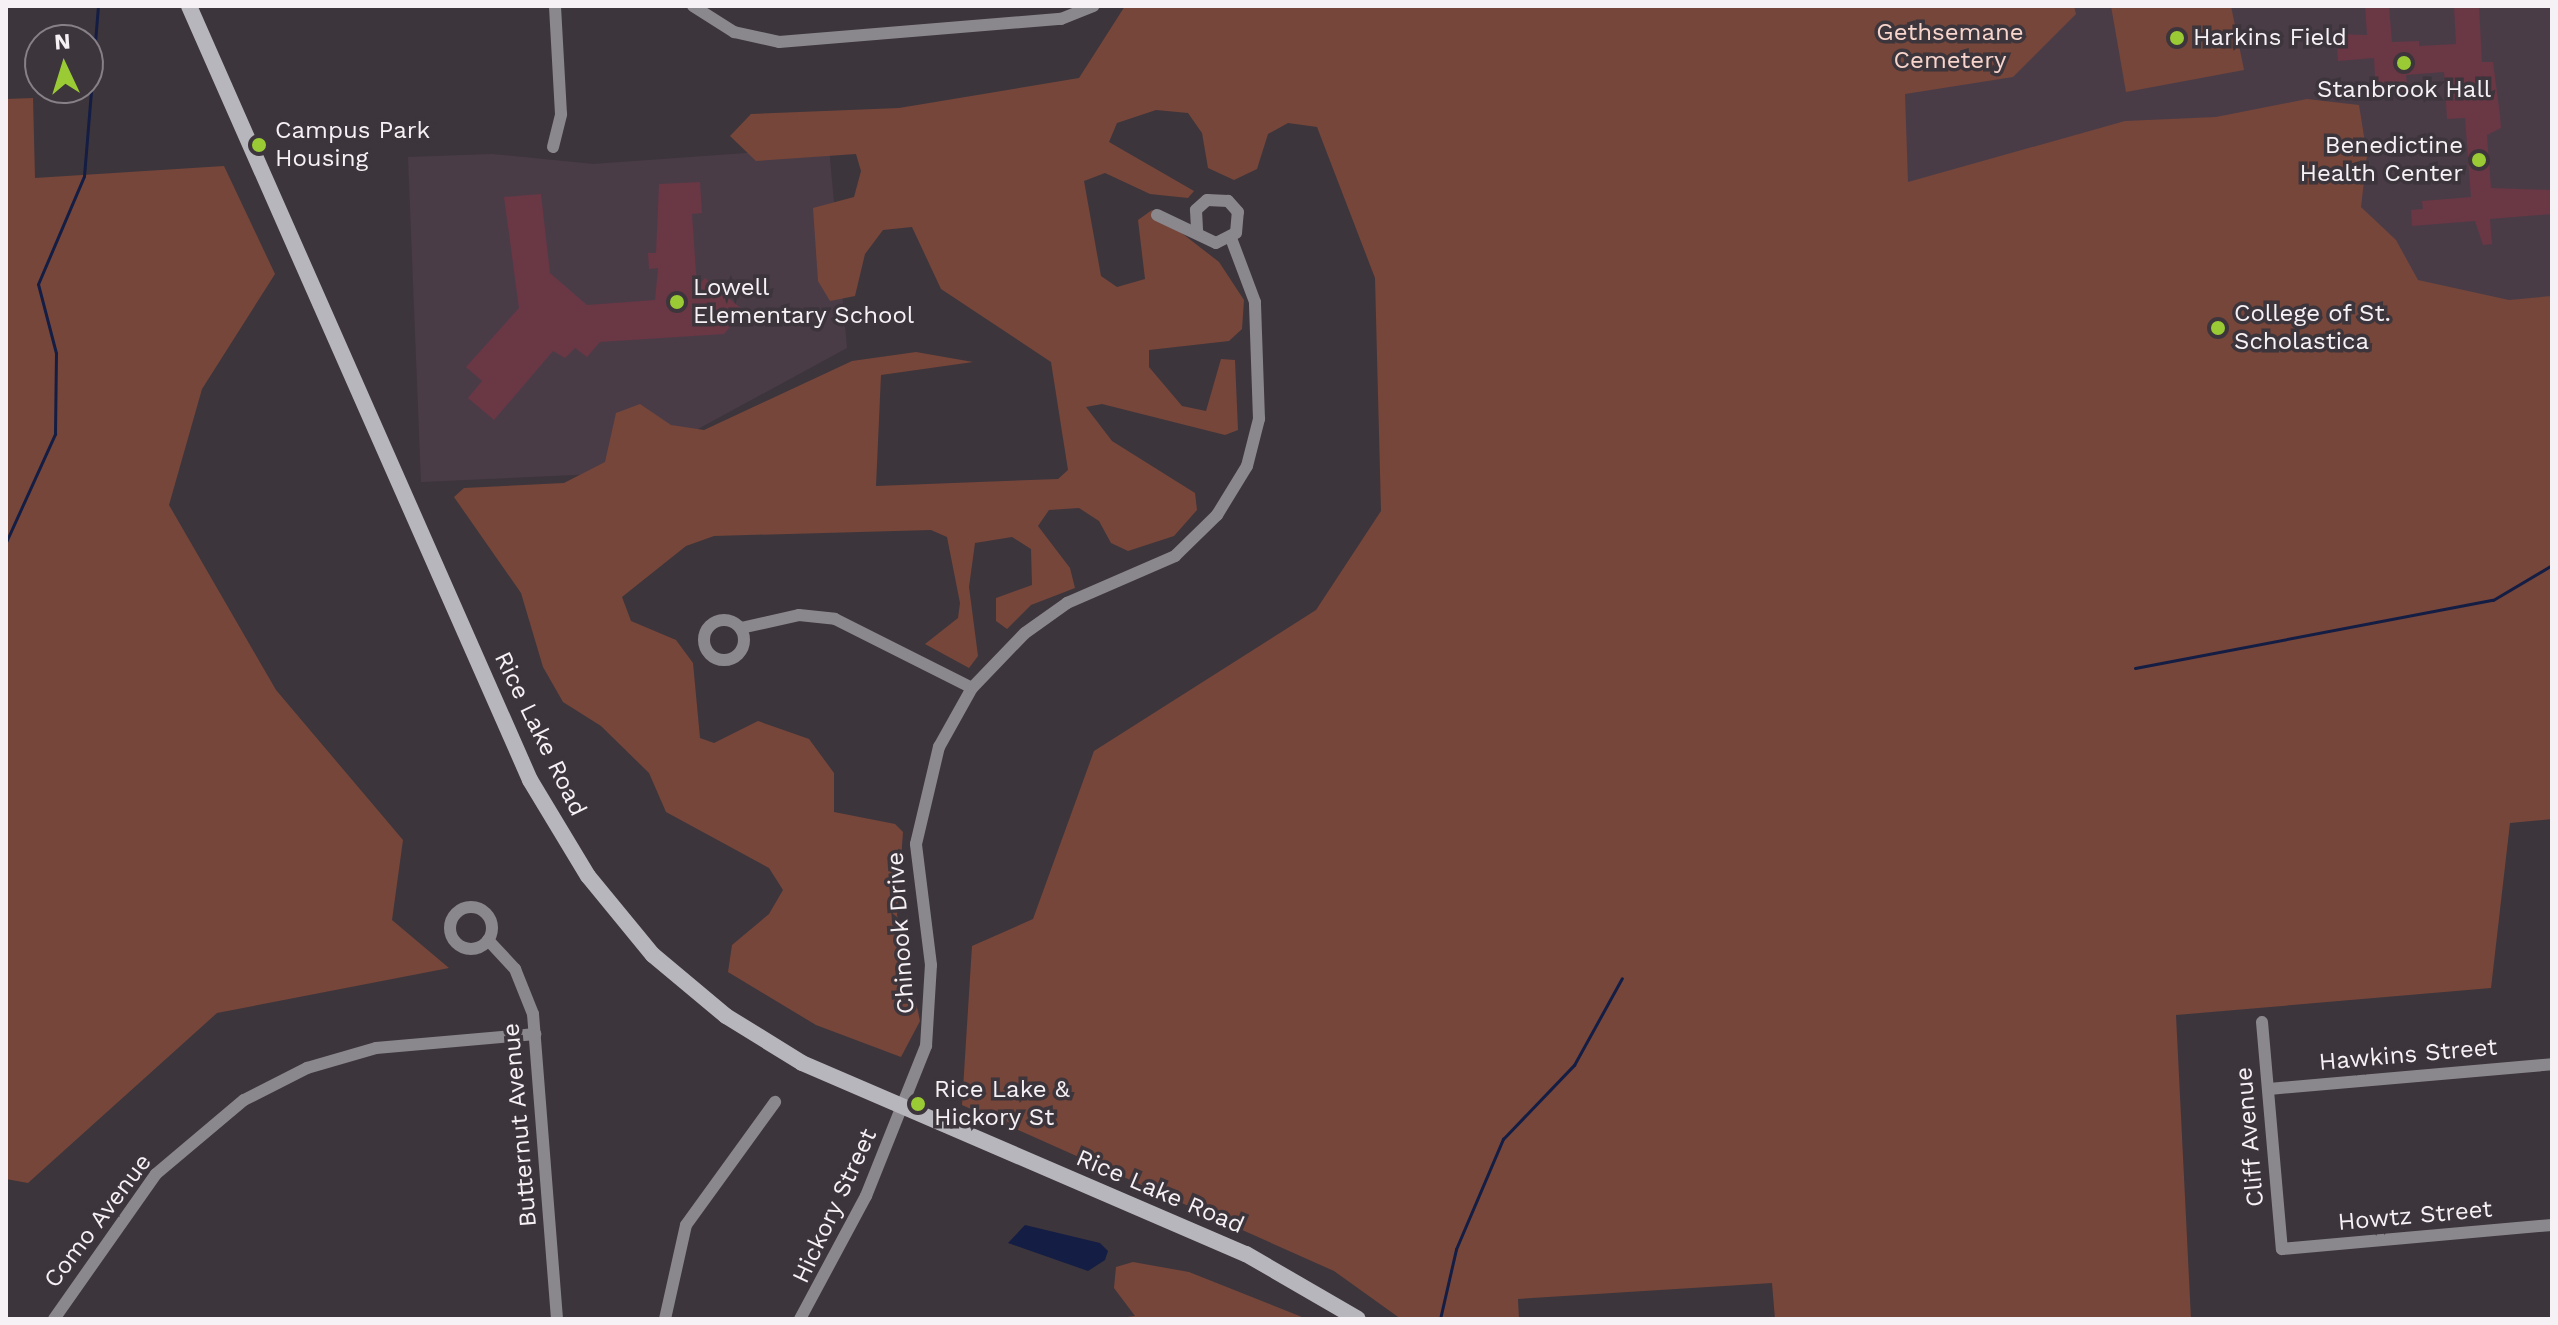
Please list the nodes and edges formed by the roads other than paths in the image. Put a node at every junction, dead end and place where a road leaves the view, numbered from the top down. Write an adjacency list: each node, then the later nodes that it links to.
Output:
1 (189, 6): 17 (main road, Rice Lake Road)
2 (555, 6): 5 (street)
3 (693, 6): 4 (street)
4 (1094, 6)
5 (553, 147)
6 (1157, 215): 7 (street)
7 (1197, 232): 8 (street); 8 (street, Chinook Drive)
8 (1231, 238): 10 (street, Chinook Drive)
9 (741, 628): 10 (street)
10 (972, 688): 17 (street, Chinook Drive)
11 (488, 940): 13 (street, Butternut Avenue)
12 (2262, 1022): 15 (street, Cliff Avenue)
13 (535, 1034): 20 (street, Como Avenue); 21 (street, Butternut Avenue)
14 (2552, 1064): 15 (street, Hawkins Street)
15 (2269, 1089): 19 (street, Cliff Avenue)
16 (775, 1102): 22 (street)
17 (903, 1108): 23 (street, Hickory Street); 24 (main road, Rice Lake Road)
18 (2552, 1225): 19 (street, Howtz Street)
19 (2282, 1249)
20 (57, 1318)
21 (557, 1319)
22 (665, 1319)
23 (800, 1319)
24 (1358, 1319)

